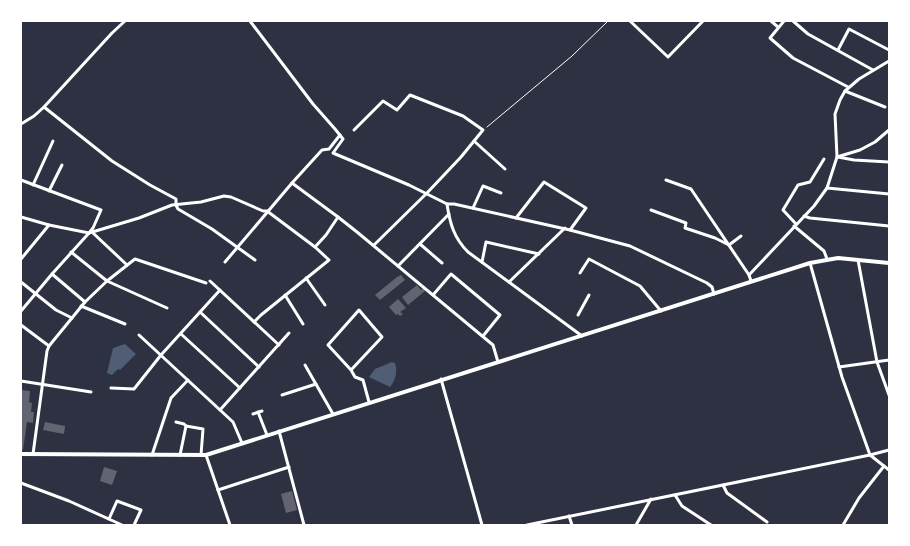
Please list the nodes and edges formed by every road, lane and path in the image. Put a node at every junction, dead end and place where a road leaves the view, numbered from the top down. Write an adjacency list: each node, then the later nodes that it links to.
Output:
1 (125, 21): 18 (street)
2 (250, 21): 24 (street)
3 (608, 21): 22 (path)
4 (630, 21): 5 (street)
5 (703, 21)
6 (771, 21): 9 (street)
7 (784, 21): 9 (street)
8 (793, 21): 10 (street)
9 (778, 27): 16 (street)
10 (838, 50): 11 (street); 15 (street)
11 (889, 50)
12 (889, 60): 13 (street)
13 (884, 64): 14 (street); 15 (street)
14 (889, 67)
15 (873, 70): 16 (street)
16 (848, 87): 17 (street)
17 (845, 91): 19 (street); 29 (street)
18 (44, 107): 20 (street); 44 (street)
19 (885, 107)
20 (21, 124)
21 (354, 130): 22 (street)
22 (483, 130): 26 (street)
23 (889, 130): 29 (street)
24 (340, 135): 27 (street); 28 (street)
25 (53, 141): 37 (street)
26 (474, 141): 33 (street); 41 (street)
27 (329, 149): 28 (street); 36 (street)
28 (333, 153): 41 (street)
29 (837, 157): 31 (street); 38 (street)
30 (824, 159): 54 (street)
31 (889, 162)
32 (62, 164): 39 (street)
33 (505, 169)
34 (21, 180): 37 (street)
35 (666, 180): 61 (street)
36 (292, 183): 47 (street); 51 (street)
37 (33, 185): 39 (street)
38 (827, 188): 42 (street); 49 (street)
39 (49, 191): 58 (street)
40 (501, 193): 45 (street)
41 (427, 194): 43 (street); 62 (street)
42 (889, 194)
43 (447, 204): 45 (street); 48 (street)
44 (176, 205): 47 (street); 58 (street); 63 (street)
45 (473, 208): 52 (street)
46 (651, 210): 61 (street)
47 (267, 211): 63 (street); 64 (street)
48 (449, 214): 60 (street); 72 (street)
49 (804, 216): 54 (street); 55 (street)
50 (21, 217): 53 (street)
51 (338, 217): 62 (street); 64 (street)
52 (516, 218): 56 (street); 57 (street)
53 (49, 225): 58 (street); 67 (street)
54 (795, 225): 68 (street); 80 (street)
55 (889, 226)
56 (565, 228): 57 (street); 66 (street)
57 (570, 230): 90 (street)
58 (91, 233): 65 (street); 76 (street)
59 (741, 236): 61 (street)
60 (420, 244): 73 (street); 77 (street)
61 (729, 245): 80 (street)
62 (374, 246): 77 (street)
63 (237, 247): 69 (street); 71 (street)
64 (315, 247): 81 (street)
65 (71, 252): 79 (street); 82 (street)
66 (539, 254): 72 (street); 86 (street)
67 (21, 259)
68 (827, 259): 70 (street); 74 (street)
69 (255, 260)
70 (858, 260): 75 (street); 117 (street)
71 (225, 262)
72 (482, 262): 86 (street)
73 (442, 263)
74 (810, 263): 84 (street); 120 (street)
75 (889, 263)
76 (127, 265): 82 (street); 87 (street)
77 (398, 266): 92 (street)
78 (580, 273): 99 (street)
79 (52, 274): 89 (street); 94 (street)
80 (749, 275): 84 (street)
81 (306, 278): 91 (street); 95 (street)
82 (107, 281): 94 (street); 97 (street)
83 (210, 281): 88 (street)
84 (751, 281): 90 (street)
85 (21, 282): 89 (street)
86 (509, 282): 111 (street)
87 (206, 283)
88 (220, 290): 100 (street); 103 (street)
89 (36, 294): 98 (street); 102 (street)
90 (714, 294): 99 (street)
91 (285, 295): 103 (street); 105 (street)
92 (433, 295): 110 (street); 110 (street)
93 (589, 295): 101 (street)
94 (85, 302): 96 (street)
95 (325, 305)
96 (81, 306): 102 (street); 104 (street)
97 (167, 308)
98 (21, 311)
99 (660, 311): 111 (street)
100 (200, 312): 107 (street); 119 (street)
101 (578, 315)
102 (72, 318): 113 (street)
103 (254, 322): 112 (street)
104 (126, 324)
105 (303, 324)
106 (21, 325): 113 (street)
107 (181, 334): 114 (street); 128 (street)
108 (289, 334): 112 (street)
109 (139, 336): 114 (street)
110 (483, 336): 116 (street)
111 (582, 336): 116 (street)
112 (279, 345): 119 (street)
113 (49, 346): 126 (street)
114 (161, 355): 123 (street); 127 (street)
115 (889, 360): 117 (street)
116 (498, 362): 122 (street)
117 (878, 362): 120 (street); 131 (street)
118 (306, 366): 125 (street)
119 (259, 367): 128 (street)
120 (839, 367): 150 (street)
121 (351, 370): 121 (street); 132 (street)
122 (441, 379): 132 (street); 166 (street)
123 (188, 380): 133 (street); 146 (street)
124 (21, 381): 126 (street)
125 (316, 384): 130 (street); 137 (street)
126 (42, 385): 129 (street); 145 (street)
127 (111, 388)
128 (240, 388): 133 (street)
129 (91, 392)
130 (282, 395)
131 (889, 395)
132 (369, 402): 137 (street)
133 (220, 410): 142 (street)
134 (262, 411): 135 (street)
135 (258, 412): 136 (street); 141 (street)
136 (253, 414)
137 (333, 414): 140 (street)
138 (176, 422): 139 (street)
139 (186, 426): 147 (street); 148 (street)
140 (279, 431): 141 (street); 152 (street)
141 (267, 435): 142 (street)
142 (242, 443): 149 (street)
143 (889, 450): 150 (street)
144 (21, 454): 145 (street)
145 (33, 454): 146 (street)
146 (152, 455): 147 (street)
147 (180, 455): 148 (street)
148 (201, 455): 149 (street)
149 (206, 455): 156 (street)
150 (870, 455): 151 (street); 155 (street)
151 (884, 466): 153 (street); 171 (street)
152 (289, 467): 156 (street); 165 (street)
153 (889, 470)
154 (21, 483): 160 (street)
155 (723, 485): 157 (street); 161 (street)
156 (218, 490): 164 (street)
157 (675, 495): 158 (street); 170 (street)
158 (652, 499): 159 (street); 169 (street)
159 (568, 516): 167 (street); 168 (street)
160 (109, 519): 162 (street); 163 (street)
161 (767, 522)
162 (122, 525)
163 (134, 525)
164 (230, 525)
165 (304, 525)
166 (482, 525)
167 (527, 525)
168 (572, 525)
169 (636, 525)
170 (711, 525)
171 (843, 525)

